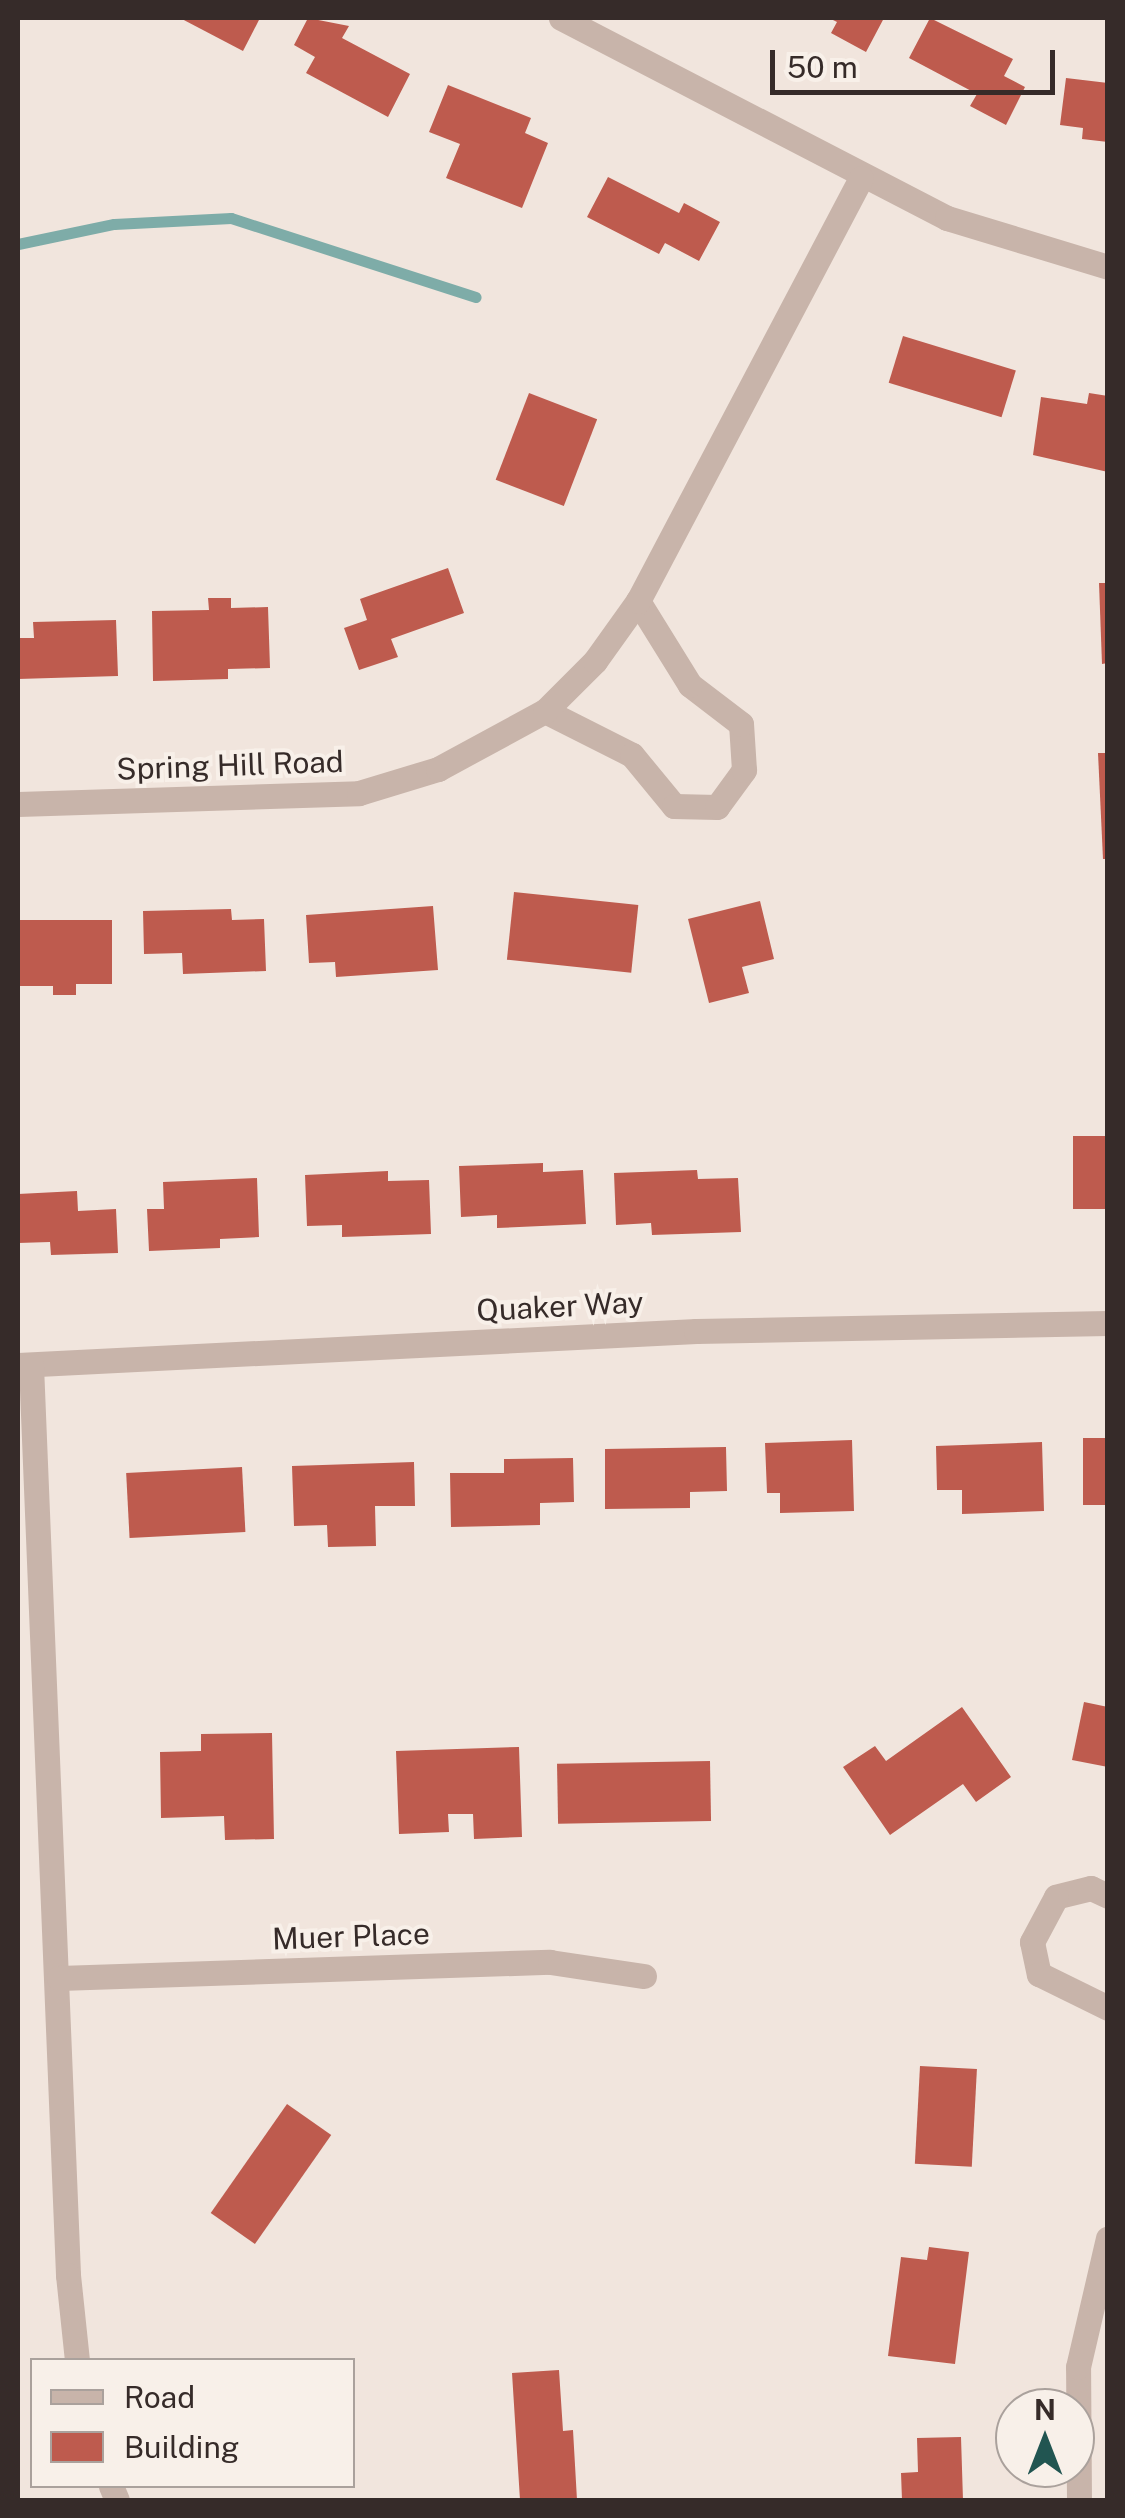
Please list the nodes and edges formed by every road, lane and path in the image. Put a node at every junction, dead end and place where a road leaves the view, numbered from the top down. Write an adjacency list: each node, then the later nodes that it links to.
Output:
1 (561, 18): 2 (street)
2 (861, 178): 3 (street); 4 (street, Spring Hill Road)
3 (1108, 267)
4 (638, 601): 5 (street, Spring Hill Road); 5 (street)
5 (546, 711): 6 (street, Spring Hill Road)
6 (18, 804)
7 (1108, 1324): 8 (street, Quaker Way)
8 (24, 1366): 11 (street)
9 (1108, 1896): 12 (street)
10 (644, 1976): 11 (street, Muer Place)
11 (60, 1978): 14 (street)
12 (1108, 2008)
13 (1108, 2238): 15 (street)
14 (77, 2358)
15 (1080, 2500)

